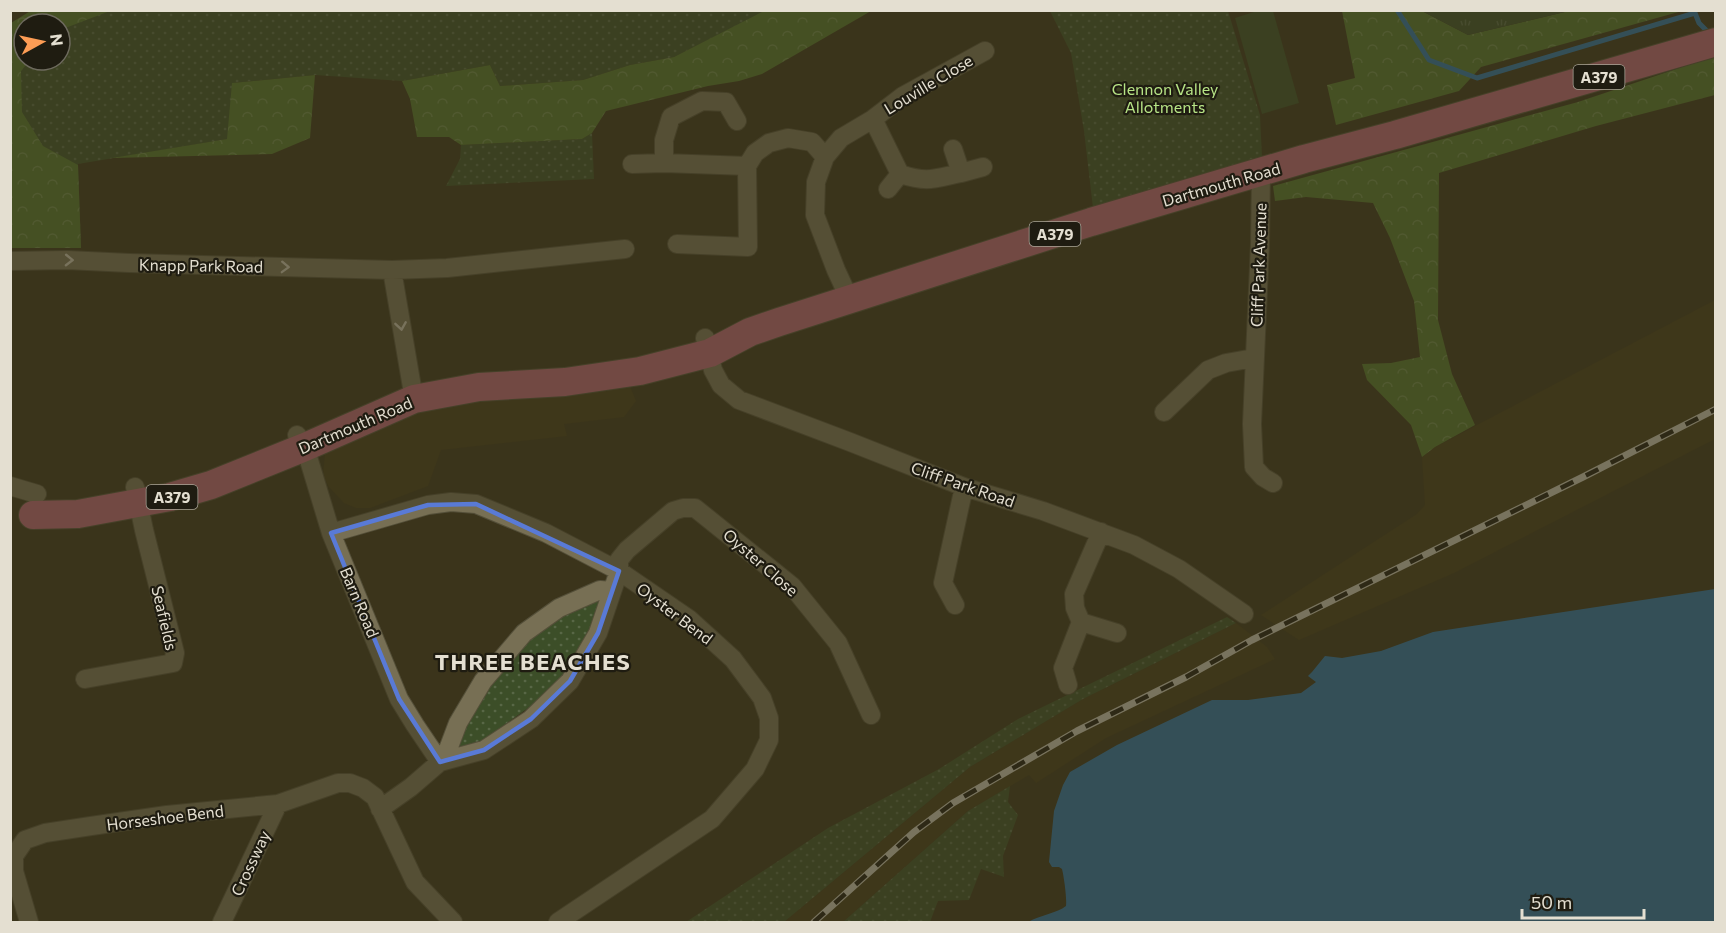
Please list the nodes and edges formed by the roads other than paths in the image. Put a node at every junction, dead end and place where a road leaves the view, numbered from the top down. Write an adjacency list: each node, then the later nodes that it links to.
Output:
1 (1705, 45): 11 (main road, Dartmouth Road / A379)
2 (985, 51): 3 (street, Louville Close)
3 (873, 119): 6 (street, Louville Close); 13 (street, Louville Close)
4 (737, 121): 7 (street)
5 (953, 149): 12 (street)
6 (825, 157): 9 (street); 19 (street, Louville Close)
7 (664, 163): 8 (street); 9 (street)
8 (632, 164)
9 (747, 166): 15 (street)
10 (983, 167): 12 (street)
11 (1262, 172): 19 (main road, Dartmouth Road / A379); 21 (street, Cliff Park Avenue)
12 (960, 173): 13 (street)
13 (900, 174): 14 (street)
14 (888, 189)
15 (677, 244)
16 (625, 249): 18 (street, Knapp Park Road)
17 (10, 261): 18 (street, Knapp Park Road, one-way to 18)
18 (392, 270): 22 (street, one-way to 22)
19 (849, 298): 20 (main road, Dartmouth Road / A379)
20 (707, 345): 22 (main road, Dartmouth Road / A379); 27 (street, Cliff Park Road)
21 (1254, 358): 23 (street); 25 (street, Cliff Park Avenue)
22 (413, 391): 24 (main road, Dartmouth Road / A379)
23 (1164, 412)
24 (301, 441): 28 (main road, Dartmouth Road / A379); 30 (street, Barn Road)
25 (1273, 483)
26 (10, 486): 29 (street)
27 (964, 487): 31 (street, Cliff Park Road); 34 (street)
28 (136, 496): 29 (main road, Dartmouth Road / A379); 38 (street, Seafields)
29 (27, 509)
30 (331, 532): 32 (street, Oyster Bend); 41 (street, Barn Road)
31 (1101, 532): 35 (street, Cliff Park Road); 36 (street)
32 (619, 571): 33 (street, Oyster Close); 40 (street, Oyster Close); 47 (street, Oyster Bend)
33 (612, 591): 41 (street); 41 (street, Oyster Close)
34 (955, 605)
35 (1244, 614)
36 (1081, 622): 37 (street); 39 (street)
37 (1117, 633)
38 (85, 679)
39 (1068, 685)
40 (871, 715)
41 (442, 761): 43 (street)
42 (278, 804): 43 (street, Horseshoe Bend); 44 (street, Horseshoe Bend); 45 (street, Crossway)
43 (380, 809): 46 (street)
44 (29, 922)
45 (222, 922)
46 (453, 922)
47 (558, 922)

